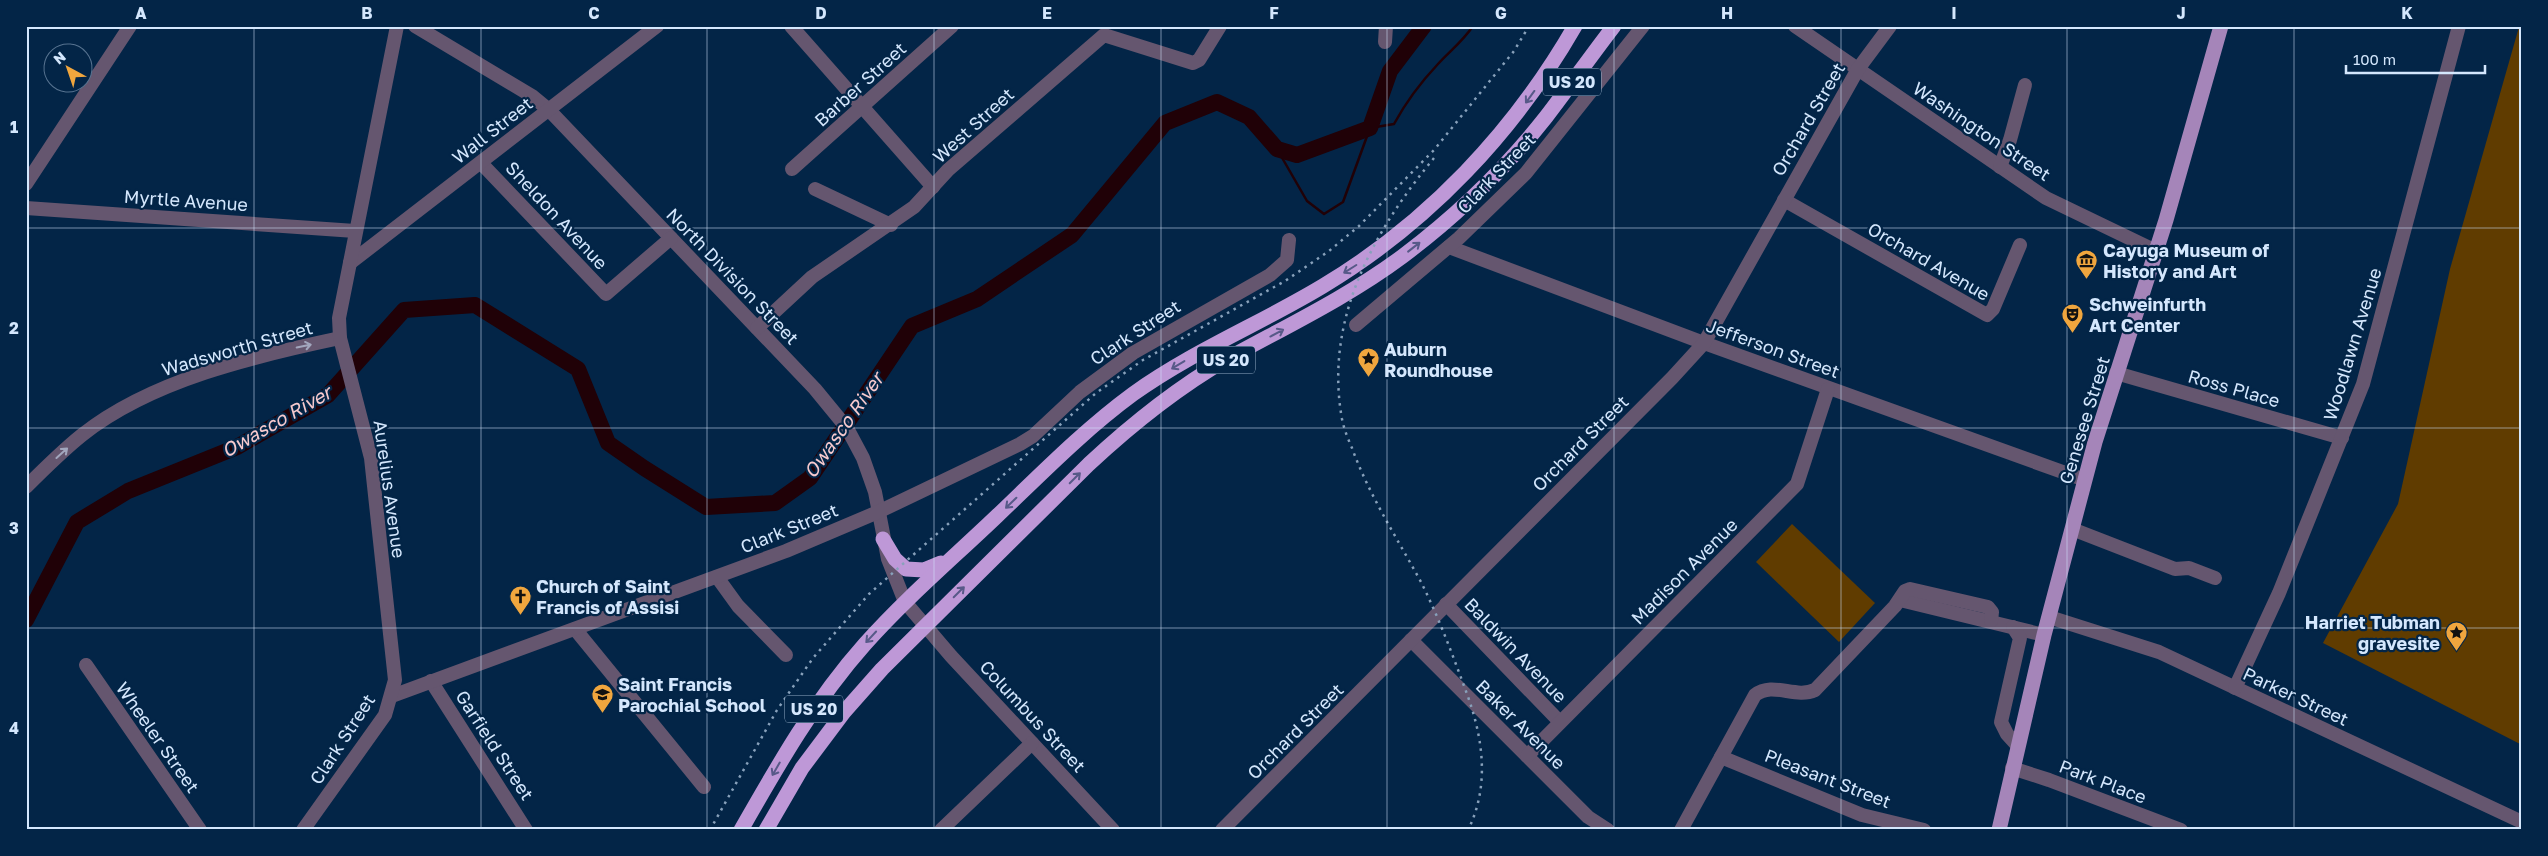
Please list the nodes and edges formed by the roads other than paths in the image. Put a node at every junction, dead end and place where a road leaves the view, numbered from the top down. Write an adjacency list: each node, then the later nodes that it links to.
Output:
1 (130, 26): 27 (street)
2 (397, 26): 33 (street, Aurelius Avenue)
3 (657, 26): 23 (street, Wall Street)
4 (791, 26): 22 (street)
5 (952, 26): 22 (street, Barber Street)
6 (1220, 26): 17 (street, West Street)
7 (1386, 26): 18 (street)
8 (1575, 26): 52 (highway, US 20, one-way to 52)
9 (1606, 26): 19 (highway)
10 (1614, 26): 19 (highway, US 20)
11 (1643, 26): 37 (street, Clark Street)
12 (1795, 26): 20 (street, Washington Street)
13 (1890, 26): 20 (street, Orchard Street)
14 (2221, 26): 38 (main road, Genesee Street)
15 (2459, 26): 46 (street, Woodlawn Avenue)
16 (422, 28): 23 (street, North Division Street)
17 (1107, 31): 28 (street, West Street)
18 (1385, 42)
19 (1598, 47): 58 (highway, US 20, one-way to 19)
20 (1858, 69): 25 (street, Washington Street); 30 (street, Orchard Street)
21 (2025, 85): 25 (street)
22 (862, 107): 26 (street, Barber Street); 28 (street)
23 (549, 110): 24 (street, Wall Street); 34 (street, North Division Street)
24 (481, 162): 34 (street, Sheldon Avenue); 39 (street, Wall Street)
25 (2000, 167): 38 (street, Washington Street)
26 (792, 169)
27 (26, 184)
28 (934, 187): 32 (street, West Street)
29 (816, 188): 32 (street)
30 (1784, 200): 36 (street, Orchard Avenue); 43 (street, Orchard Street)
31 (26, 208): 33 (street, Myrtle Avenue)
32 (891, 225): 41 (street, West Street)
33 (349, 231): 39 (street, Aurelius Avenue)
34 (671, 238): 41 (street, North Division Street)
35 (1289, 240): 49 (street, Clark Street)
36 (2020, 245)
37 (1449, 247): 40 (street, Clark Street); 43 (street, Jefferson Street)
38 (2156, 251): 44 (main road, Genesee Street)
39 (350, 263): 42 (street, Aurelius Avenue)
40 (1356, 325)
41 (757, 328): 49 (street, North Division Street)
42 (342, 342): 48 (street, Wadsworth Street, one-way to 42); 67 (street, Aurelius Avenue)
43 (1704, 343): 45 (street, Jefferson Street); 56 (street, Orchard Street)
44 (2116, 373): 46 (street, Ross Place); 47 (main road, Genesee Street)
45 (1828, 388): 47 (street, Jefferson Street); 68 (street, Madison Avenue)
46 (2342, 438): 66 (street, Woodlawn Avenue)
47 (2085, 480): 50 (main road, Genesee Street)
48 (26, 487)
49 (878, 512): 51 (street, North Division Street); 53 (street, Clark Street)
50 (2072, 529): 54 (street); 57 (main road, Genesee Street)
51 (883, 539): 52 (highway); 55 (street, North Division Street)
52 (958, 553): 55 (highway, US 20)
53 (717, 577): 60 (street, Clark Street); 63 (street)
54 (2215, 578)
55 (905, 602): 58 (street, North Division Street); 79 (highway, US 20, one-way to 79)
56 (1446, 604): 62 (street, Orchard Street); 68 (street, Baldwin Avenue)
57 (2049, 616): 61 (main road, Genesee Street); 66 (street, Parker Street)
58 (925, 627): 69 (street, Columbus Street); 80 (highway, US 20)
59 (2013, 627): 61 (street); 70 (street); 72 (street)
60 (575, 629): 65 (street, Clark Street); 74 (street)
61 (2044, 635): 70 (main road, Genesee Street)
62 (1411, 640): 71 (street, Baker Avenue); 83 (street, Orchard Street)
63 (786, 655)
64 (86, 665): 76 (street, Wheeler Street)
65 (432, 681): 67 (street, Clark Street); 78 (street, Garfield Street)
66 (2235, 688): 75 (street, Parker Street)
67 (392, 696): 77 (street, Clark Street)
68 (1559, 721): 71 (street, Madison Avenue)
69 (1032, 743): 81 (street); 82 (street, Columbus Street)
70 (2017, 745): 73 (main road, Genesee Street)
71 (1527, 756): 84 (street, Baker Avenue)
72 (1721, 757): 85 (street); 86 (street, Pleasant Street)
73 (2012, 768): 87 (main road, Genesee Street); 88 (street, Park Place)
74 (704, 787)
75 (2522, 822)
76 (200, 830)
77 (303, 830)
78 (526, 830)
79 (741, 830)
80 (766, 830)
81 (941, 830)
82 (1113, 830)
83 (1222, 830)
84 (1608, 830)
85 (1681, 830)
86 (1924, 830)
87 (1999, 830)
88 (2181, 830)

